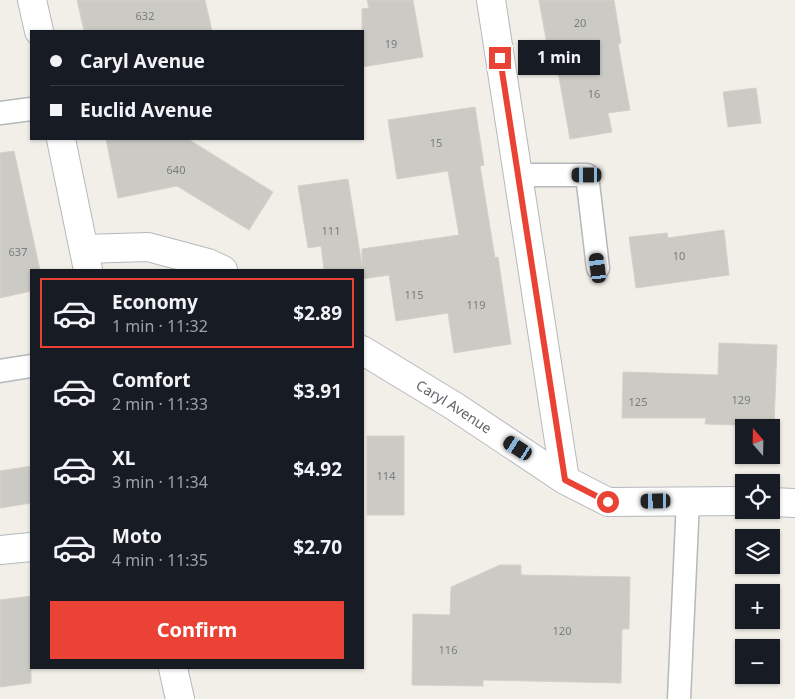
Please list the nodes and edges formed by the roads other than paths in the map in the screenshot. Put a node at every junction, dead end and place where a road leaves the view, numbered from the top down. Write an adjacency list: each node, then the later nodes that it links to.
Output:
1 (32, 0): 3 (street)
2 (491, 0): 7 (street)
3 (38, 30)
4 (30, 109): 5 (lane)
5 (0, 113)
6 (61, 140): 8 (street)
7 (518, 175): 9 (lane); 14 (street)
8 (86, 259): 10 (street)
9 (598, 268)
10 (221, 269)
11 (364, 351): 14 (street, Caryl Avenue)
12 (30, 366): 13 (lane)
13 (0, 371)
14 (565, 480): 15 (street, Caryl Avenue)
15 (688, 500): 16 (street, Caryl Avenue); 23 (lane)
16 (735, 502)
17 (780, 502): 18 (street)
18 (795, 503)
19 (30, 546): 20 (street)
20 (0, 550)
21 (173, 669): 22 (street)
22 (180, 699)
23 (679, 699)

